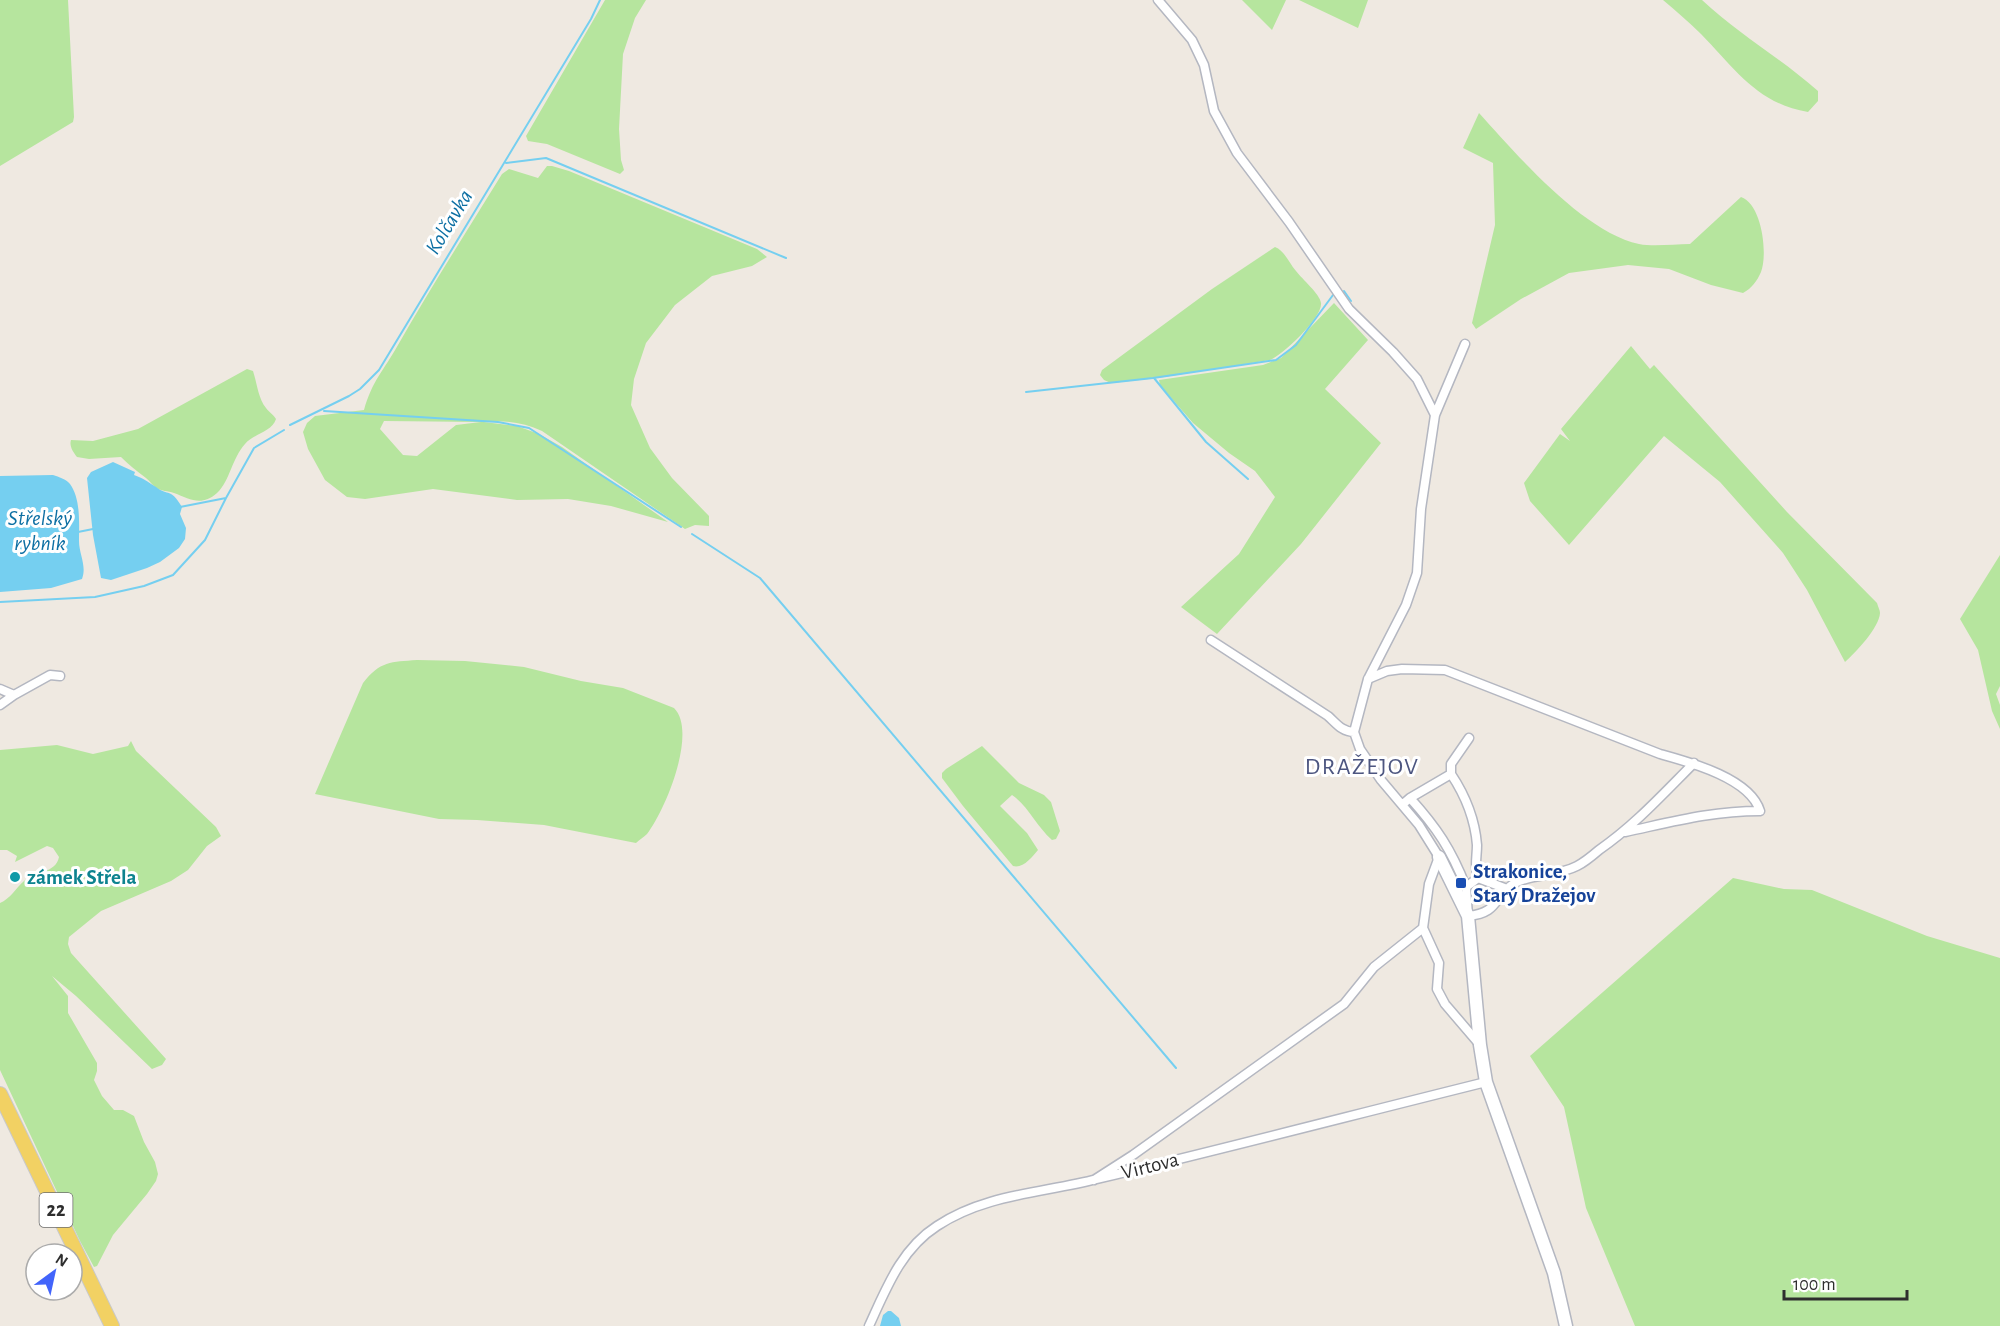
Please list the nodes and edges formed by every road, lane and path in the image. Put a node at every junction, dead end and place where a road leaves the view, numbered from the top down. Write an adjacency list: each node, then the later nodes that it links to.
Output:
1 (1158, 0): 3 (street)
2 (1465, 344): 3 (street)
3 (1435, 415): 5 (street)
4 (1211, 640): 12 (street)
5 (1380, 654): 6 (street); 8 (street)
6 (1387, 671): 8 (street); 14 (street)
7 (60, 676): 10 (street)
8 (1368, 679): 12 (street)
9 (0, 689): 10 (street)
10 (14, 695): 11 (street)
11 (0, 705)
12 (1353, 732): 17 (street)
13 (1469, 738): 15 (street)
14 (1694, 763): 18 (street); 18 (street)
15 (1452, 774): 16 (street); 20 (street)
16 (1410, 798): 17 (street); 21 (street)
17 (1403, 804): 19 (street)
18 (1625, 832): 22 (street)
19 (1439, 857): 23 (street); 24 (street)
20 (1478, 878): 21 (street); 22 (street)
21 (1466, 887): 23 (street)
22 (1507, 889): 23 (street)
23 (1468, 916): 25 (street)
24 (1423, 927): 25 (street); 28 (street)
25 (1480, 1045): 26 (street)
26 (1486, 1082): 28 (street, Virtova); 31 (street)
27 (0, 1094): 29 (main road, 22)
28 (1094, 1180): 30 (street, Virtova)
29 (112, 1326)
30 (869, 1326)
31 (1566, 1326)

